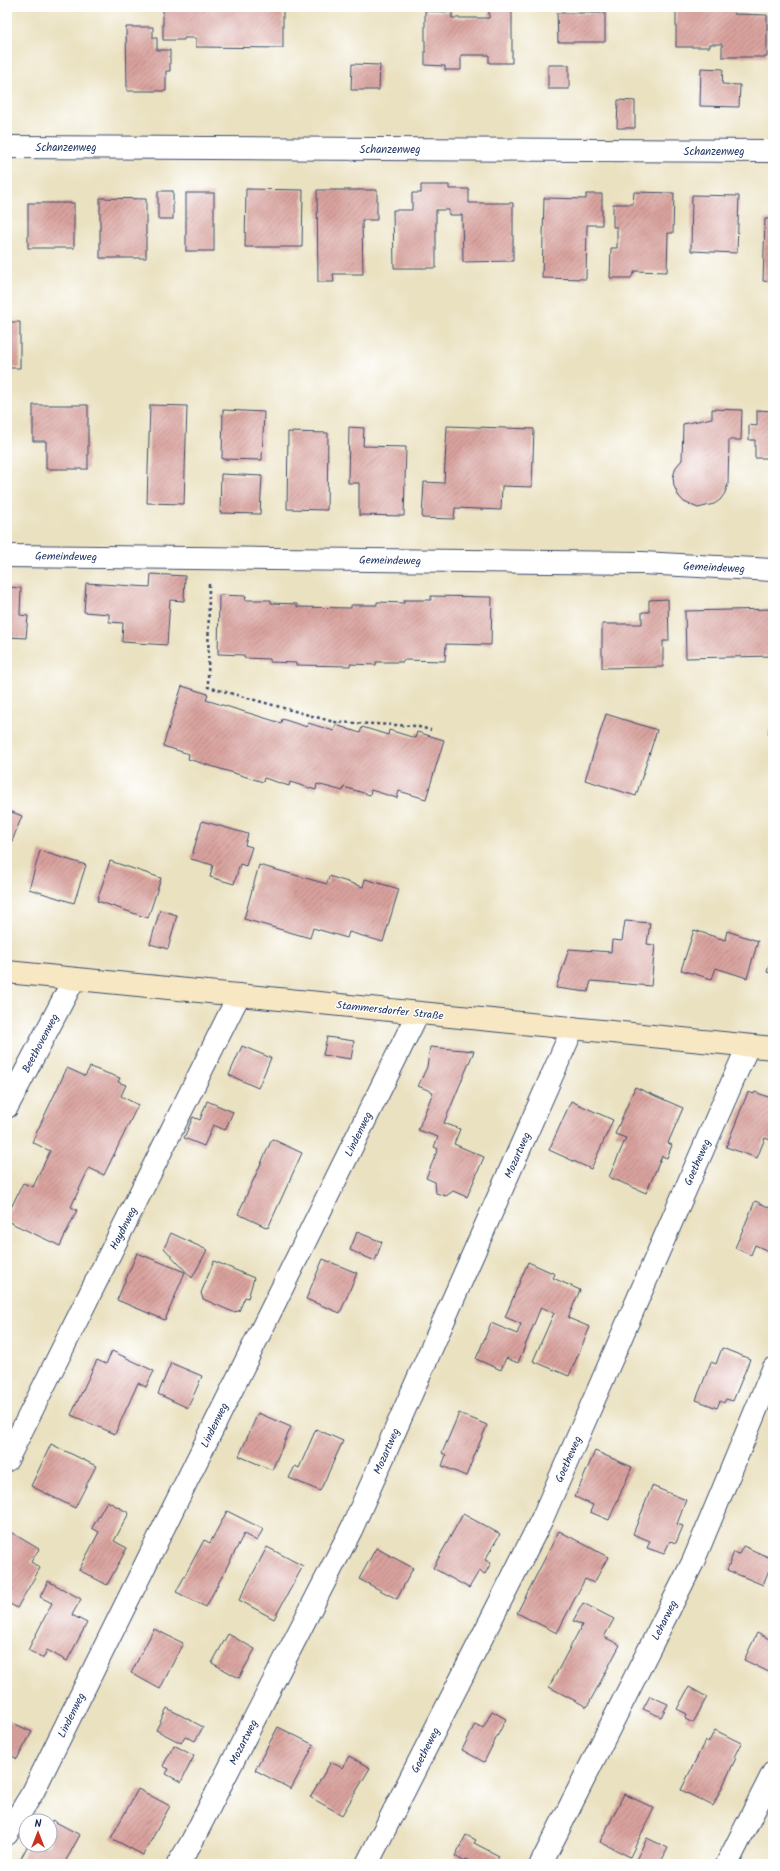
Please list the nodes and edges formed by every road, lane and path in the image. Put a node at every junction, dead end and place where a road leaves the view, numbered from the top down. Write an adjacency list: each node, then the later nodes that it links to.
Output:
1 (7, 147): 2 (street, Schanzenweg)
2 (773, 151)
3 (7, 556): 4 (street, Gemeindeweg)
4 (209, 558): 5 (street, Gemeindeweg); 6 (path)
5 (773, 570)
6 (431, 730)
7 (7, 972): 8 (main road, Stammersdorfer Straße)
8 (74, 979): 9 (main road, Stammersdorfer Straße); 14 (street, Beethovenweg)
9 (239, 995): 10 (main road, Stammersdorfer Straße); 16 (street, Haydnweg)
10 (418, 1013): 11 (main road, Stammersdorfer Straße); 18 (street, Lindenweg)
11 (573, 1028): 12 (main road, Stammersdorfer Straße); 19 (street, Mozartweg)
12 (748, 1046): 13 (main road, Stammersdorfer Straße); 20 (street, Goetheweg)
13 (773, 1048)
14 (7, 1107)
15 (773, 1369): 21 (street, Leharweg)
16 (7, 1460)
17 (773, 1773): 22 (street)
18 (7, 1834)
19 (178, 1864)
20 (367, 1864)
21 (540, 1864)
22 (727, 1864)

